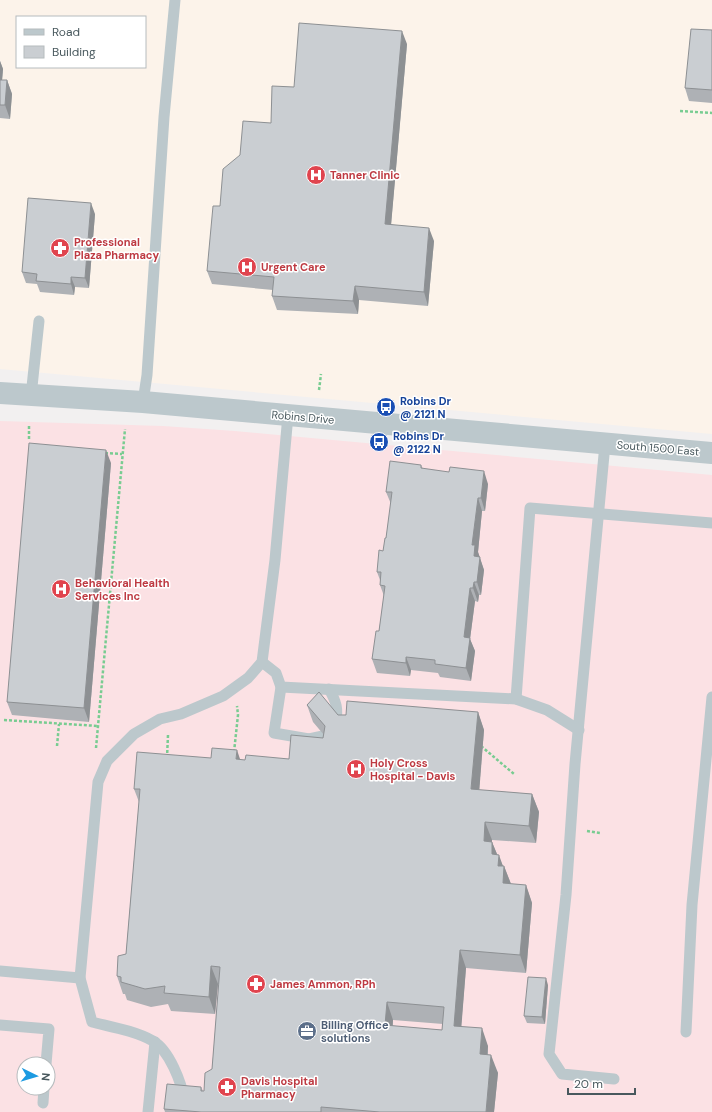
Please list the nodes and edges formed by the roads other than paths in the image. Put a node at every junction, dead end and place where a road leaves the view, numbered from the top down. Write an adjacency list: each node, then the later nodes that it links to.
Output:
1 (175, 0): 5 (lane)
2 (39, 321): 4 (lane)
3 (0, 393): 4 (street, Robins Drive)
4 (31, 396): 5 (street, Robins Drive)
5 (142, 402): 6 (street, Robins Drive)
6 (288, 415): 7 (street, Robins Drive); 11 (lane)
7 (605, 444): 8 (street, South 1500 East); 9 (lane)
8 (712, 453)
9 (599, 513): 10 (lane); 15 (lane); 17 (lane)
10 (712, 523)
11 (262, 662): 12 (lane); 20 (lane)
12 (281, 687): 13 (lane); 18 (lane)
13 (329, 689): 15 (lane); 16 (lane)
14 (712, 697): 22 (lane)
15 (516, 699): 17 (lane)
16 (335, 723)
17 (579, 730): 25 (lane)
18 (323, 736)
19 (0, 970): 20 (lane)
20 (80, 978): 23 (lane)
21 (0, 1025): 24 (lane)
22 (686, 1032)
23 (154, 1042): 27 (lane); 29 (lane)
24 (47, 1056)
25 (614, 1079)
26 (43, 1096): 28 (lane)
27 (184, 1102)
28 (43, 1103)
29 (148, 1112)

